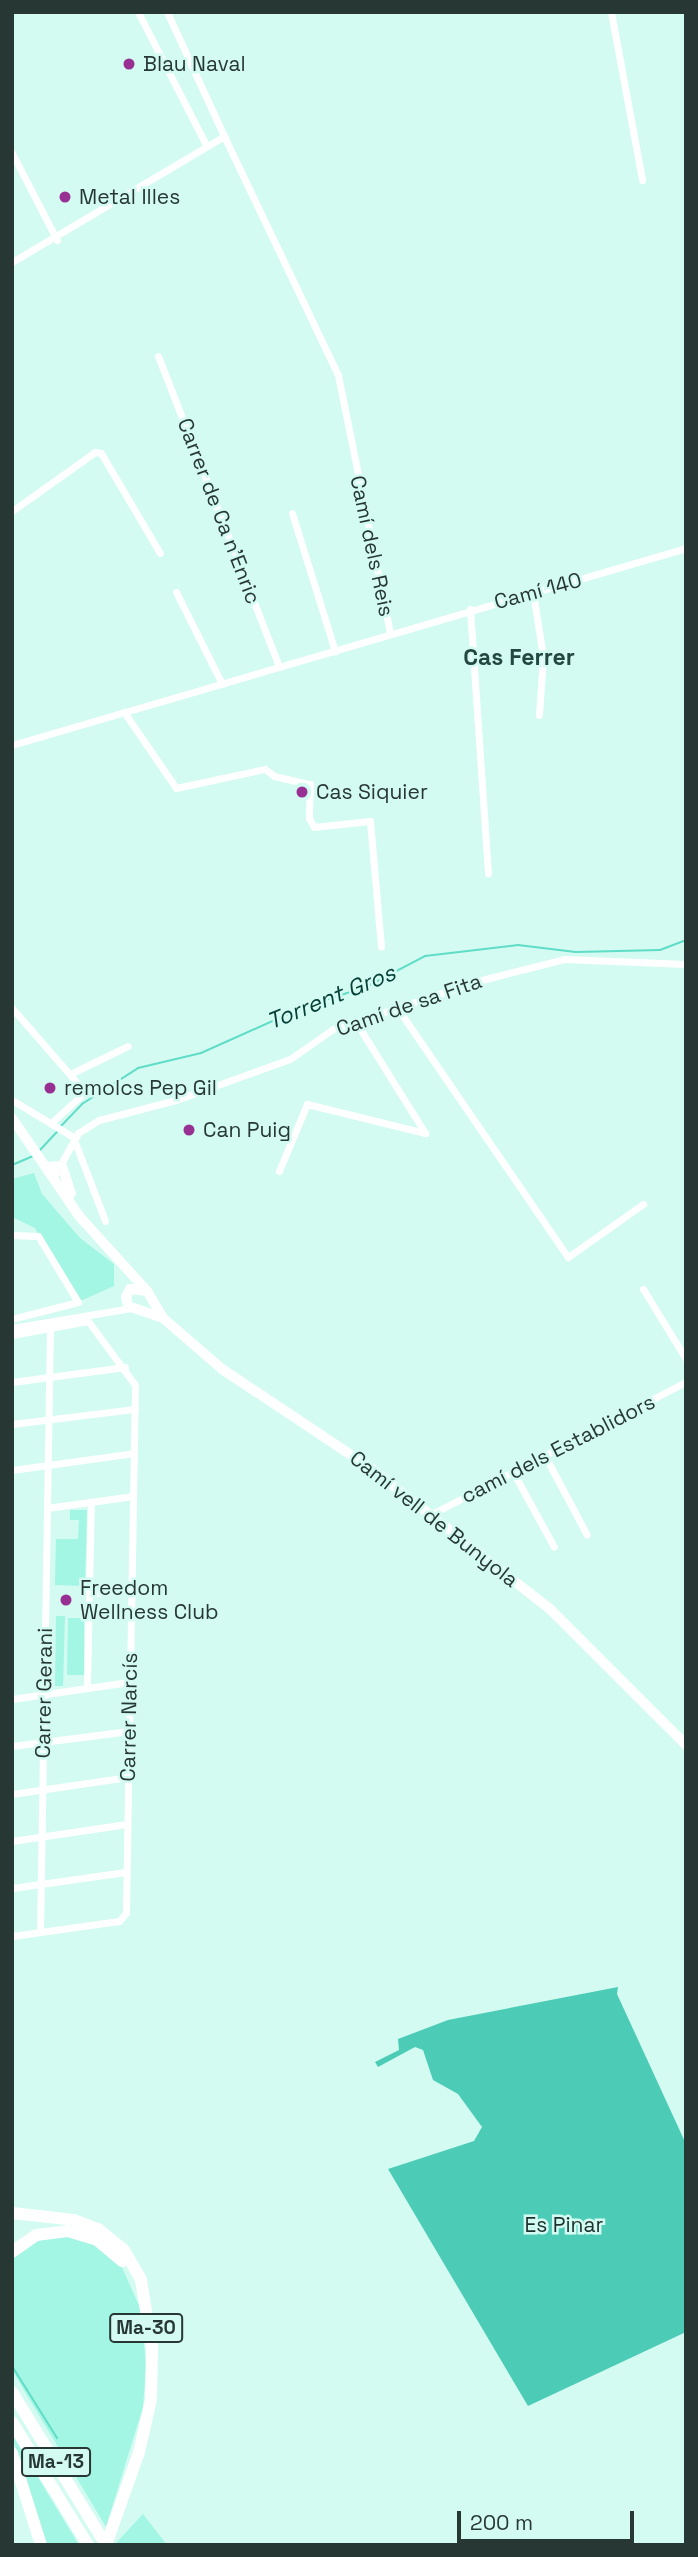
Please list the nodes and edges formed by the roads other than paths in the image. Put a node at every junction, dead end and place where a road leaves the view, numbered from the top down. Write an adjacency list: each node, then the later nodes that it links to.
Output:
1 (138, 12): 5 (street)
2 (167, 12): 4 (street, Camí dels Reis)
3 (611, 12): 7 (street)
4 (224, 136): 5 (street); 18 (street, Camí dels Reis)
5 (206, 145): 8 (street)
6 (12, 153): 8 (street)
7 (642, 180)
8 (57, 240): 9 (street)
9 (12, 262)
10 (158, 356): 20 (street, Carrer de Ca n'Enric)
11 (12, 511): 14 (street)
12 (292, 513): 19 (street)
13 (686, 548): 16 (street, Camí 140)
14 (160, 553)
15 (176, 592): 21 (street)
16 (533, 593): 17 (street, Camí 140); 23 (street)
17 (470, 609): 18 (street, Camí 140); 25 (street)
18 (390, 632): 19 (street, Camí dels Reis)
19 (335, 651): 20 (street, Camí dels Reis)
20 (279, 667): 21 (street, Camí dels Reis)
21 (222, 684): 22 (street, Camí dels Reis)
22 (124, 712): 24 (street, Camí dels Reis); 26 (street)
23 (539, 715)
24 (12, 745)
25 (488, 873)
26 (381, 947)
27 (686, 964): 29 (street, Camí de sa Fita)
28 (12, 1008): 32 (street)
29 (398, 1009): 30 (street, Camí de sa Fita); 41 (street)
30 (356, 1022): 36 (street, Camí de sa Fita); 39 (street)
31 (128, 1046): 32 (street)
32 (71, 1074): 35 (street)
33 (12, 1100): 35 (street)
34 (12, 1118): 38 (street, Camí vell de Bunyola)
35 (51, 1123): 36 (street)
36 (75, 1141): 37 (street, Camí de sa Fita); 43 (street)
37 (62, 1166): 38 (street); 40 (street, Camí de sa Fita); 42 (street)
38 (46, 1167): 40 (street, Camí vell de Bunyola)
39 (279, 1171)
40 (52, 1178): 42 (street, Camí vell de Bunyola)
41 (643, 1204)
42 (79, 1216): 45 (street, Camí vell de Bunyola)
43 (105, 1221)
44 (12, 1235): 52 (street)
45 (130, 1274): 47 (street, Camí vell de Bunyola); 48 (street)
46 (643, 1289): 56 (street)
47 (147, 1292): 48 (street); 50 (street); 51 (street, Camí vell de Bunyola)
48 (128, 1293): 49 (street); 50 (street)
49 (113, 1309): 50 (street); 53 (street)
50 (137, 1309): 51 (street, Camí vell de Bunyola)
51 (163, 1318): 72 (street, Camí vell de Bunyola)
52 (12, 1320)
53 (12, 1328)
54 (50, 1328): 55 (street); 57 (street, Carrer Narcís); 58 (street, Carrer Gerani)
55 (12, 1335)
56 (686, 1359)
57 (125, 1367): 58 (street); 61 (street, Carrer Narcís)
58 (50, 1376): 59 (street); 62 (street, Carrer Gerani)
59 (12, 1382)
60 (686, 1382): 65 (street, camí dels Establidors)
61 (135, 1409): 62 (street); 64 (street, Carrer Narcís)
62 (49, 1419): 63 (street); 66 (street, Carrer Gerani)
63 (12, 1424)
64 (134, 1452): 66 (street); 69 (street, Carrer Narcís)
65 (545, 1456): 68 (street, camí dels Establidors); 73 (street)
66 (48, 1465): 67 (street); 71 (street, Carrer Gerani)
67 (12, 1470)
68 (513, 1472): 72 (street, camí dels Establidors); 74 (street)
69 (133, 1496): 70 (street); 75 (street, Carrer Narcís)
70 (91, 1502): 71 (street); 76 (street)
71 (47, 1508): 79 (street, Carrer Gerani)
72 (430, 1515): 83 (street, Camí vell de Bunyola)
73 (587, 1535)
74 (554, 1547)
75 (131, 1589): 76 (street); 77 (street, Carrer Narcís)
76 (89, 1594): 78 (street)
77 (129, 1682): 78 (street); 81 (street, Carrer Narcís)
78 (87, 1687): 79 (street)
79 (44, 1693): 80 (street); 82 (street, Carrer Gerani)
80 (12, 1699)
81 (129, 1731): 82 (street); 85 (street, Carrer Narcís)
82 (43, 1741): 84 (street); 86 (street, Carrer Gerani)
83 (686, 1745)
84 (12, 1746)
85 (128, 1777): 86 (street); 88 (street, Carrer Narcís)
86 (42, 1790): 87 (street); 89 (street, Carrer Gerani)
87 (12, 1794)
88 (127, 1825): 89 (street); 91 (street, Carrer Narcís)
89 (41, 1837): 90 (street); 92 (street, Carrer Gerani)
90 (12, 1840)
91 (126, 1872): 92 (street); 94 (street, Carrer Narcís)
92 (40, 1885): 93 (street); 94 (street, Carrer Gerani)
93 (12, 1888)
94 (40, 1932): 95 (street)
95 (12, 1936)
96 (12, 2213): 99 (highway)
97 (12, 2220): 99 (highway, Ma-30)
98 (12, 2252): 103 (highway, Ma-30)
99 (145, 2300): 103 (highway, Ma-30)
100 (12, 2392): 107 (highway, Ma-13)
101 (12, 2422): 106 (highway, Ma-13)
102 (14, 2457): 104 (highway); 105 (highway)
103 (112, 2522): 107 (highway, Ma-30)
104 (33, 2545)
105 (41, 2545)
106 (88, 2545)
107 (105, 2545)

